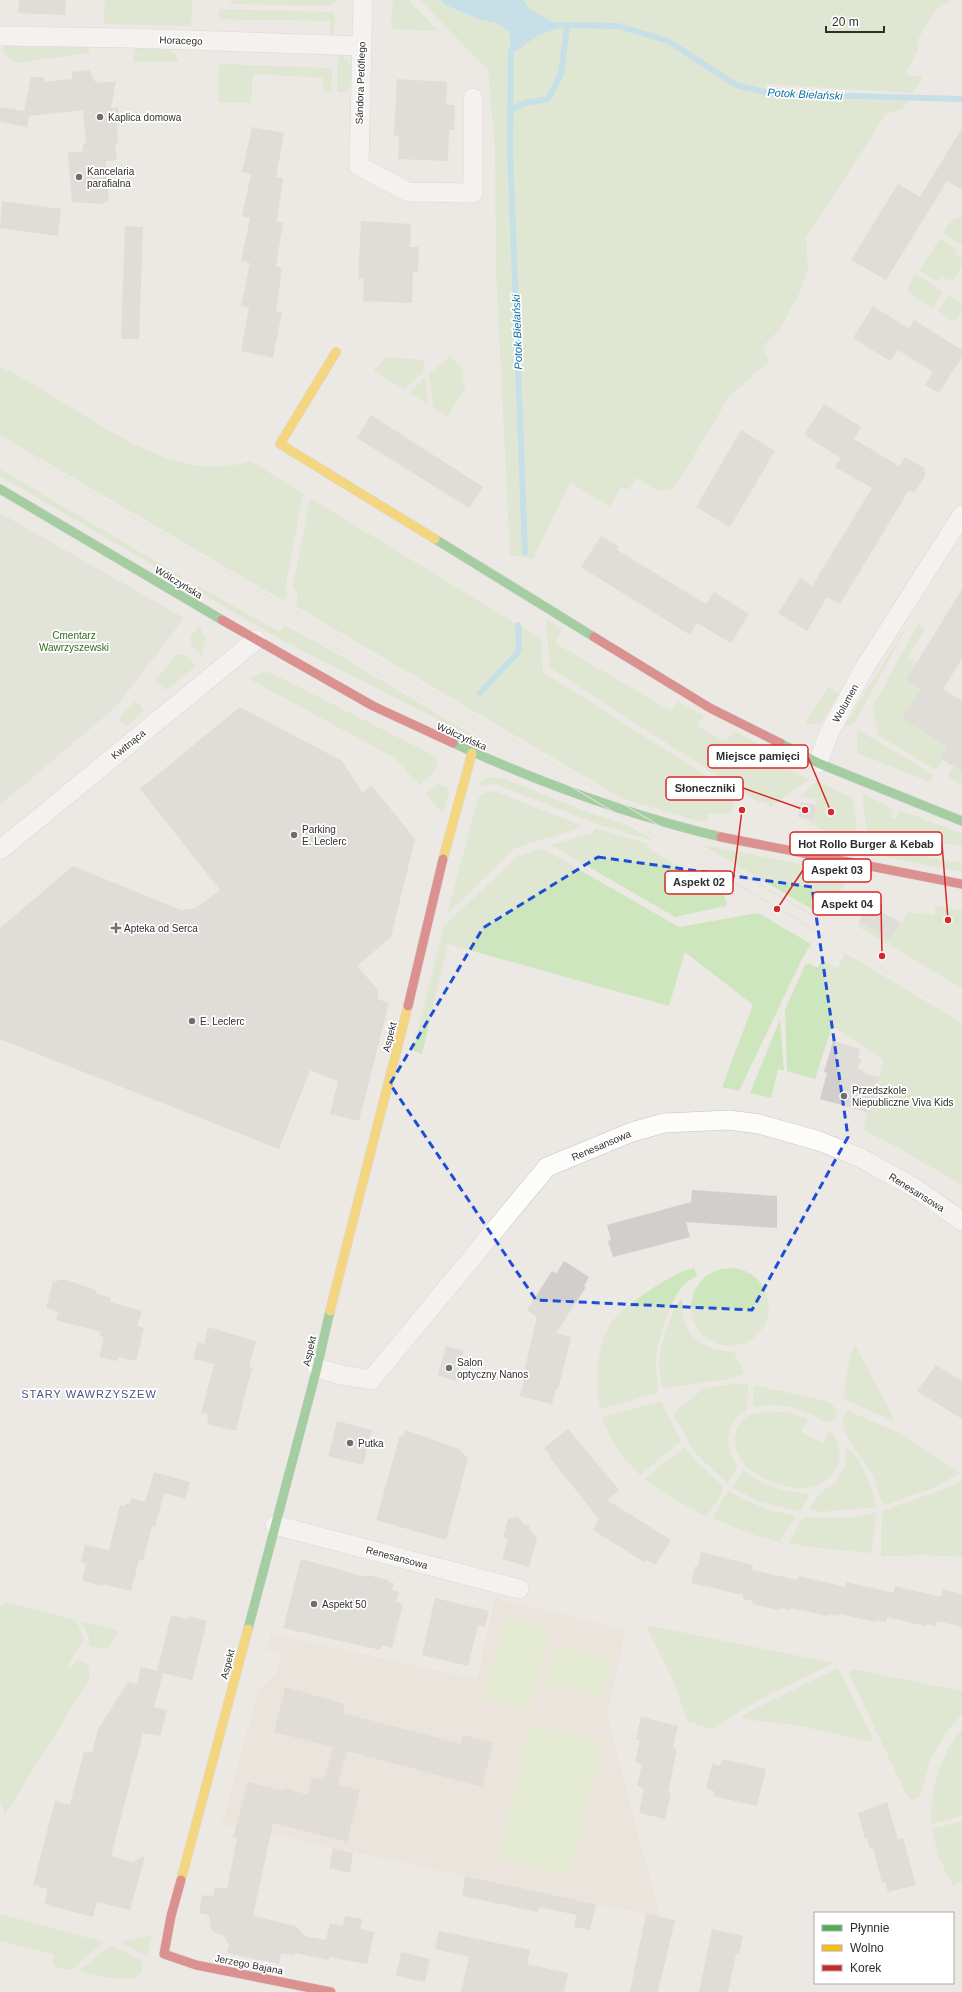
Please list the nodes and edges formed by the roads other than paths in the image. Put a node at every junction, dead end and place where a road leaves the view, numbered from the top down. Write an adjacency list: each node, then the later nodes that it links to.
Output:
1 (363, 0): 3 (street, Sándora Petöfiego)
2 (0, 36): 3 (street, Horacego)
3 (361, 46): 4 (street, Sándora Petöfiego)
4 (473, 98)
5 (336, 352): 10 (street)
6 (0, 489): 8 (street, Wólczyńska)
7 (962, 515): 10 (street, Wolumen)
8 (256, 640): 9 (street, Wólczyńska); 12 (street, Kwitnąca)
9 (472, 753): 13 (street, Wólczyńska); 15 (street, Aspekt)
10 (818, 763): 11 (street)
11 (962, 821)
12 (0, 850)
13 (962, 884)
14 (962, 1221): 15 (street, Renesansowa)
15 (317, 1368): 16 (street, Aspekt)
16 (275, 1525): 17 (street, Renesansowa); 18 (street, Aspekt)
17 (519, 1590)
18 (164, 1954): 19 (street, Jerzego Bajana)
19 (313, 1990): 20 (street, Jerzego Bajana)
20 (331, 1992)

